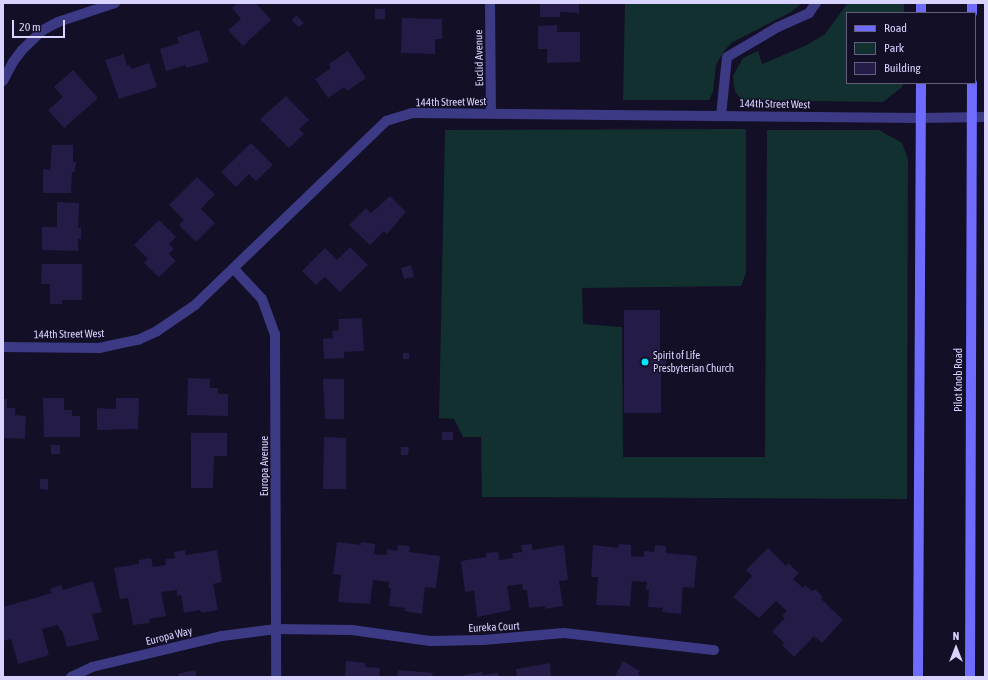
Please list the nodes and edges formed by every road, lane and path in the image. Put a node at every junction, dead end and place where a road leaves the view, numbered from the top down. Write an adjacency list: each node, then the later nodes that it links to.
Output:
1 (115, 3): 4 (street)
2 (490, 3): 7 (street, Euclid Avenue)
3 (816, 3): 8 (street)
4 (3, 81)
5 (921, 84): 11 (main road)
6 (972, 84): 9 (main road, Pilot Knob Road)
7 (492, 113): 8 (street, 144th Street West); 12 (street, 144th Street West)
8 (721, 116): 11 (street, 144th Street West)
9 (972, 117): 10 (street, 144th Street West); 11 (street, 144th Street West); 19 (main road, Pilot Knob Road)
10 (985, 117)
11 (920, 118): 18 (main road)
12 (234, 268): 13 (street, 144th Street West); 14 (street, Europa Avenue)
13 (3, 347)
14 (276, 629): 15 (street, Eureka Court); 16 (street, Europa Way); 17 (street, Europa Avenue)
15 (714, 650)
16 (71, 677)
17 (276, 677)
18 (918, 677)
19 (970, 677)

